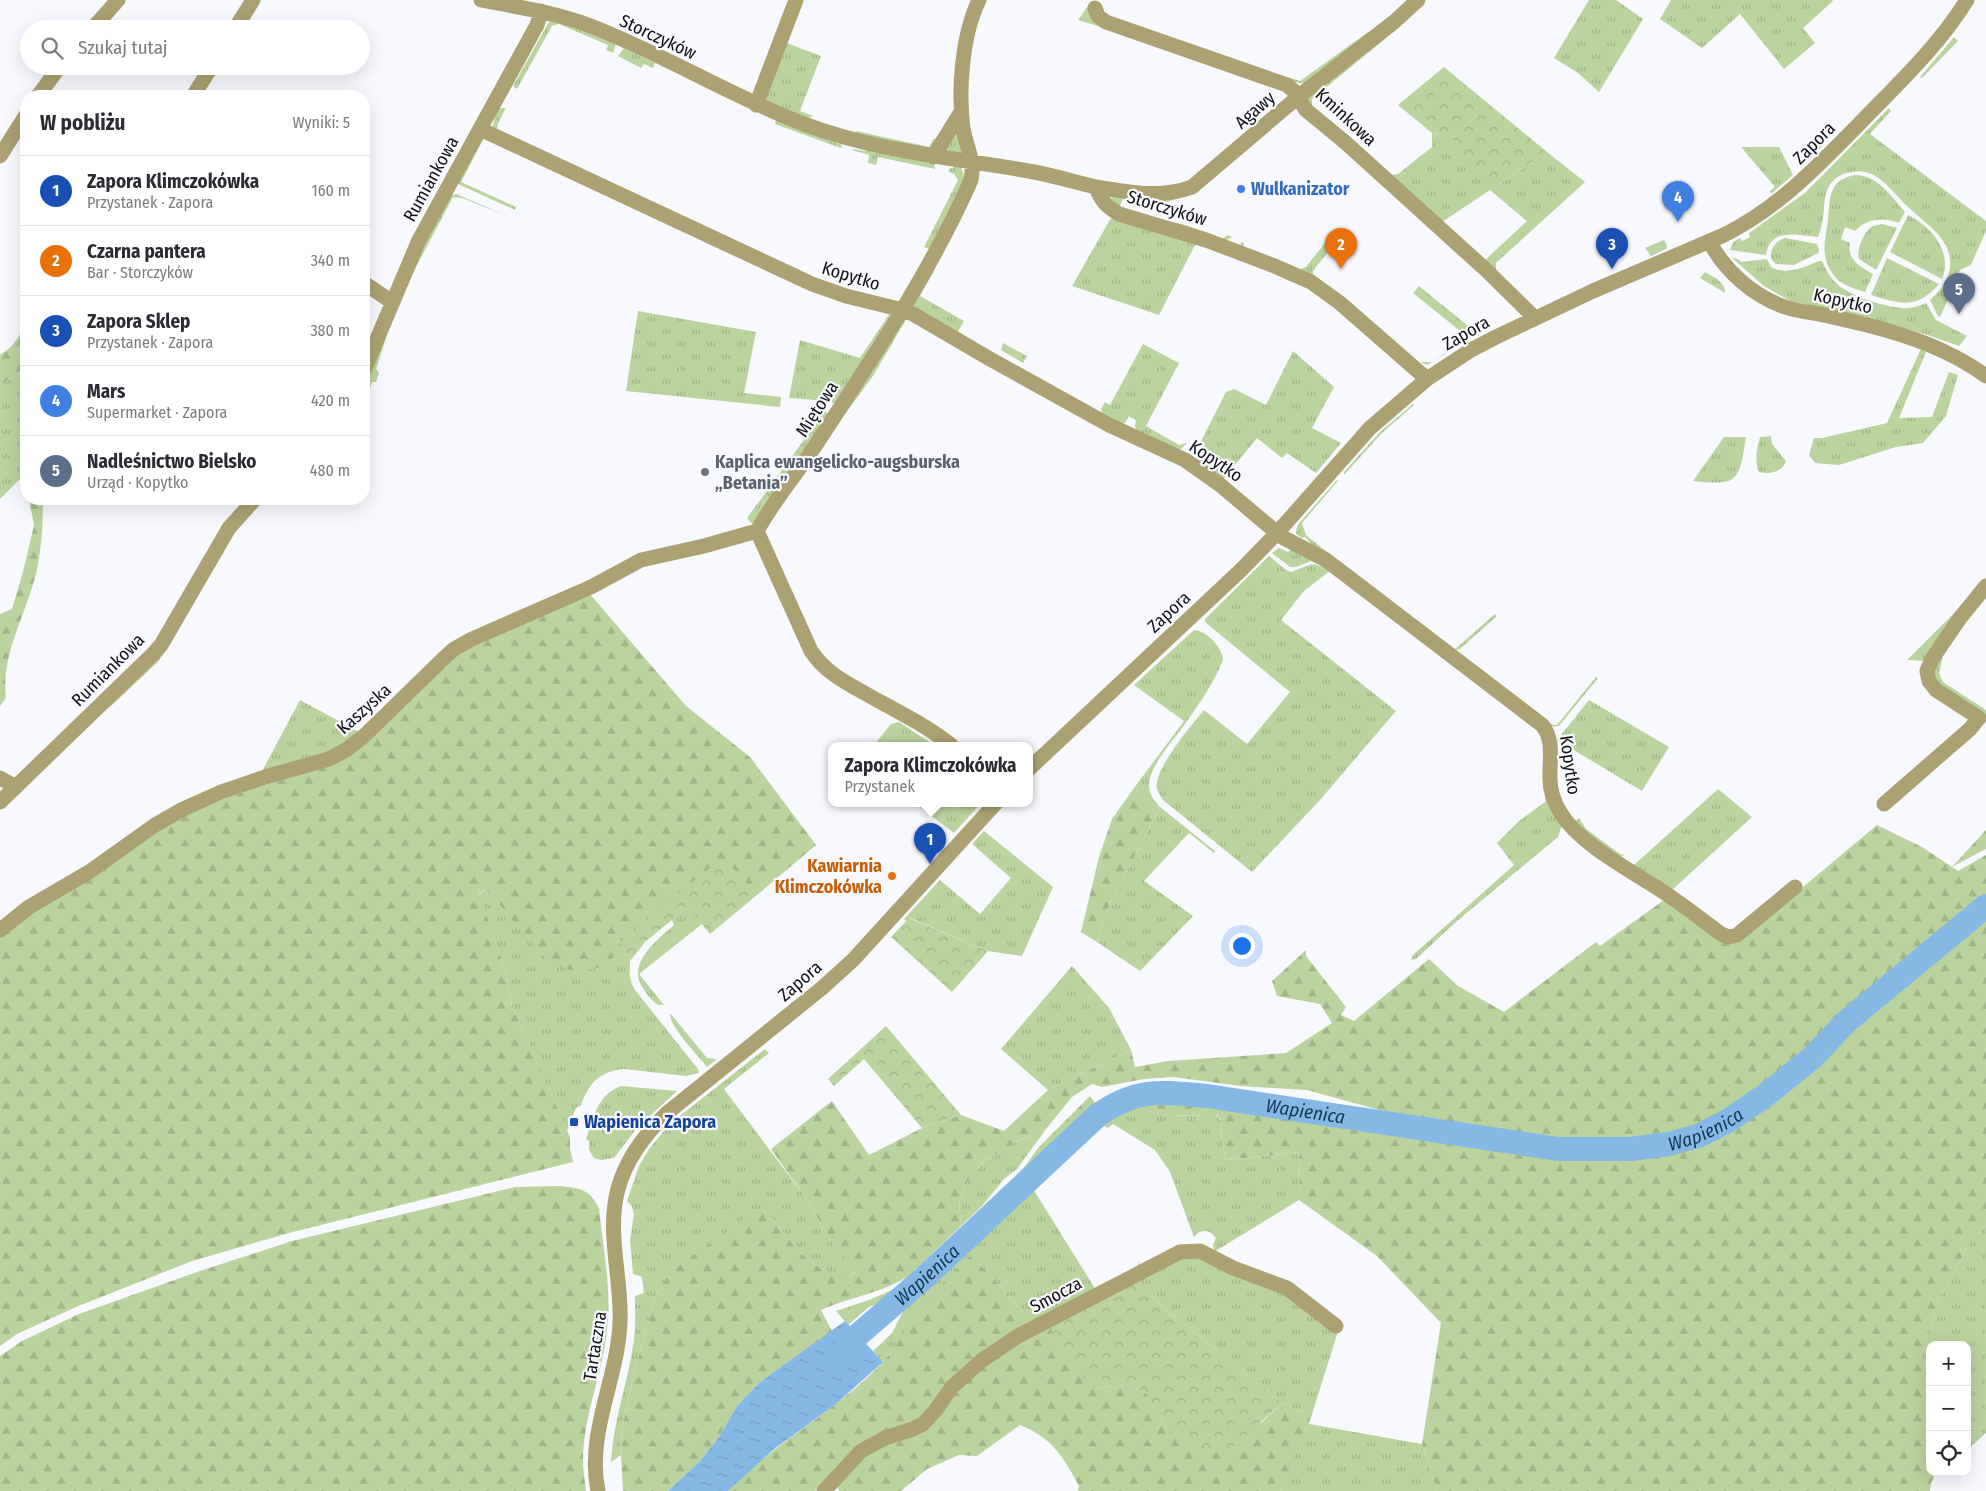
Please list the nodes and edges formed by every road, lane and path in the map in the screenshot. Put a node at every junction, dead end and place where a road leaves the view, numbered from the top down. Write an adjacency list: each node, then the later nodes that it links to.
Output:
1 (118, 0): 10 (street)
2 (253, 0): 11 (street)
3 (481, 0): 9 (street, Storczyków)
4 (796, 0): 17 (street)
5 (979, 0): 18 (street, Miętowa)
6 (1418, 0): 16 (street, Agawy)
7 (1967, 0): 25 (street, Zapora)
8 (1095, 8): 16 (street, Kminkowa)
9 (542, 11): 17 (street, Storczyków); 20 (street, Rumiankowa)
10 (100, 20)
11 (241, 20)
12 (53, 75): 14 (street)
13 (206, 75): 15 (street)
14 (42, 90)
15 (197, 90)
16 (1298, 97): 24 (street, Agawy); 29 (street, Kminkowa)
17 (756, 105): 22 (street, Storczyków)
18 (961, 112): 22 (street, Miętowa); 23 (street, Miętowa)
19 (20, 124): 21 (street)
20 (480, 128): 27 (street, Rumiankowa); 28 (street, Kopytko)
21 (0, 156)
22 (933, 156): 23 (street, Storczyków)
23 (973, 162): 24 (street, Storczyków); 28 (street, Miętowa)
24 (1096, 187): 32 (street, Storczyków)
25 (1709, 241): 29 (street, Zapora); 31 (street, Kopytko)
26 (370, 287): 27 (street)
27 (392, 302): 30 (street, Rumiankowa)
28 (903, 310): 34 (street, Miętowa); 35 (street, Kopytko)
29 (1535, 318): 32 (street, Zapora)
30 (370, 355)
31 (1986, 376)
32 (1427, 380): 35 (street, Zapora)
33 (249, 505): 41 (street, Rumiankowa)
34 (757, 532): 38 (street); 46 (street, Kaszyska)
35 (1277, 533): 39 (street, Zapora); 45 (street, Kopytko)
36 (1986, 586): 37 (street)
37 (1982, 720): 43 (street)
38 (946, 742)
39 (1033, 765)
40 (0, 778): 41 (street)
41 (16, 787): 42 (street, Rumiankowa)
42 (0, 802)
43 (1884, 804)
44 (992, 807): 47 (street, Zapora)
45 (1795, 888)
46 (0, 930)
47 (622, 1177): 49 (street, Tartaczna)
48 (1336, 1326): 50 (street, Smocza)
49 (598, 1491)
50 (824, 1491)

